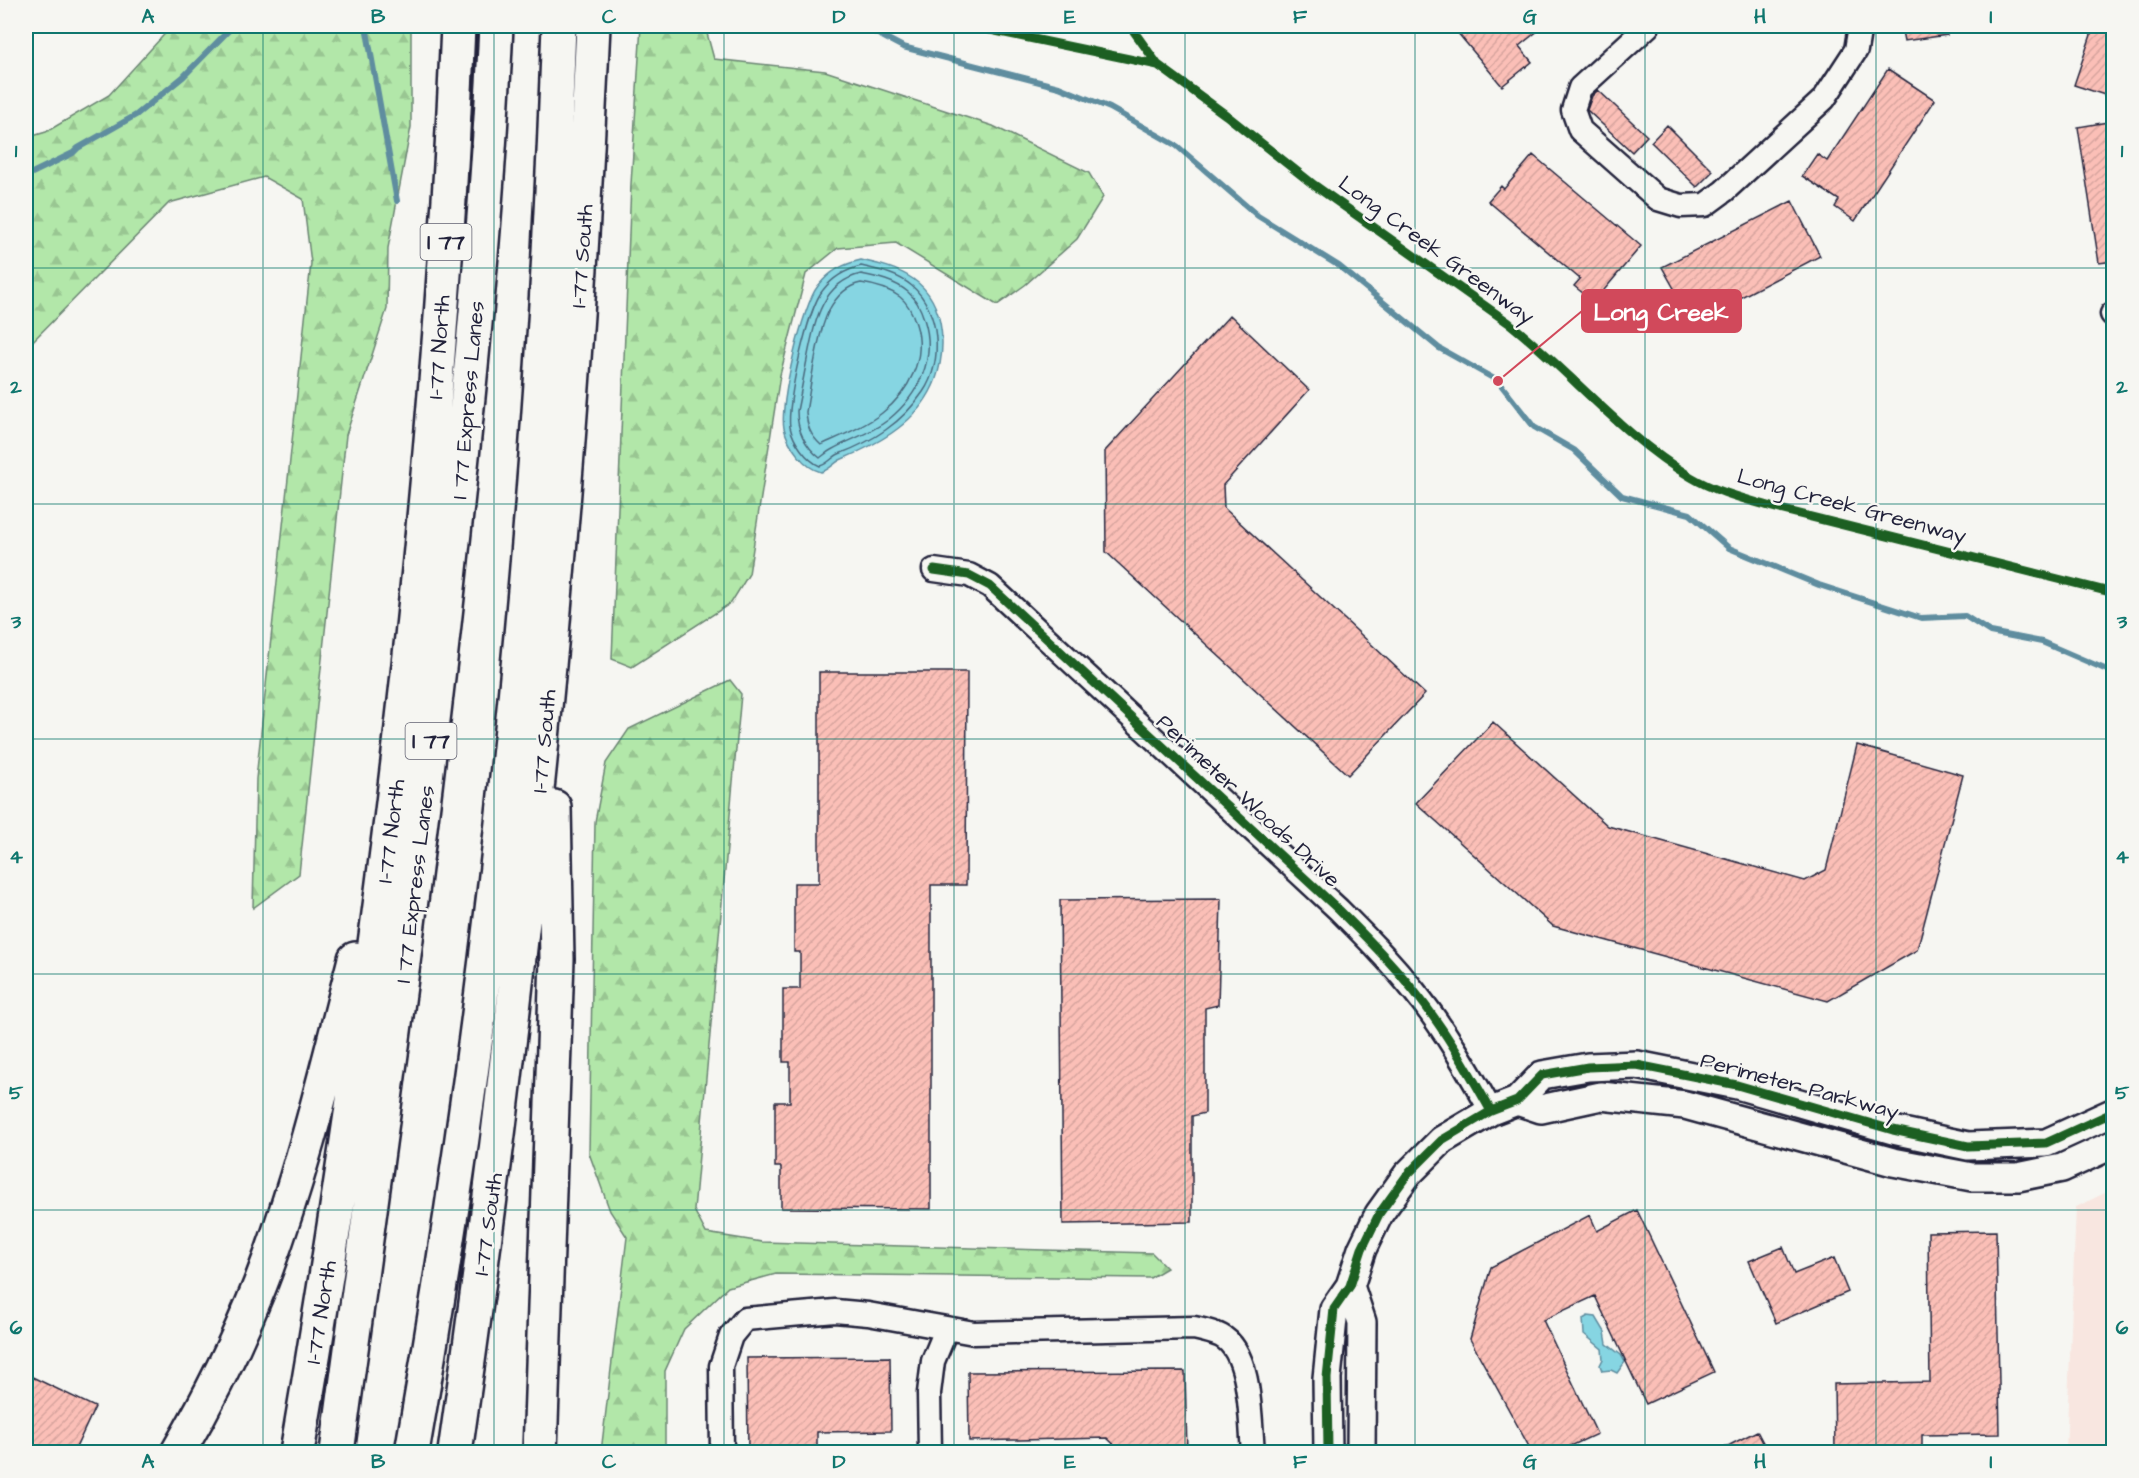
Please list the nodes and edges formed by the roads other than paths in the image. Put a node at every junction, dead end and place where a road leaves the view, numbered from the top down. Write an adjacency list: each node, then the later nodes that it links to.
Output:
1 (458, 26): 9 (highway, I-77 North / I 77)
2 (496, 26): 18 (highway, I 77 Express Lanes / I 77)
3 (559, 26): 19 (highway)
4 (593, 26): 8 (highway, I-77 South)
5 (1648, 26): 6 (street)
6 (1860, 26)
7 (934, 570): 11 (street, Perimeter Woods Drive)
8 (551, 649): 20 (highway, I-77 South); 21 (highway)
9 (392, 817): 16 (highway); 17 (highway, I-77 North / I 77)
10 (1517, 1101): 11 (street, Perimeter Parkway); 12 (street, Perimeter Parkway); 13 (street)
11 (1491, 1111): 14 (street, Perimeter Parkway)
12 (2114, 1112)
13 (2114, 1144)
14 (1350, 1286): 25 (street, Perimeter Parkway); 26 (street)
15 (946, 1330): 22 (street); 23 (street); 24 (street)
16 (178, 1452)
17 (297, 1452)
18 (337, 1452)
19 (412, 1452)
20 (455, 1452)
21 (540, 1452)
22 (722, 1452)
23 (930, 1452)
24 (1253, 1452)
25 (1328, 1452)
26 (1361, 1452)

